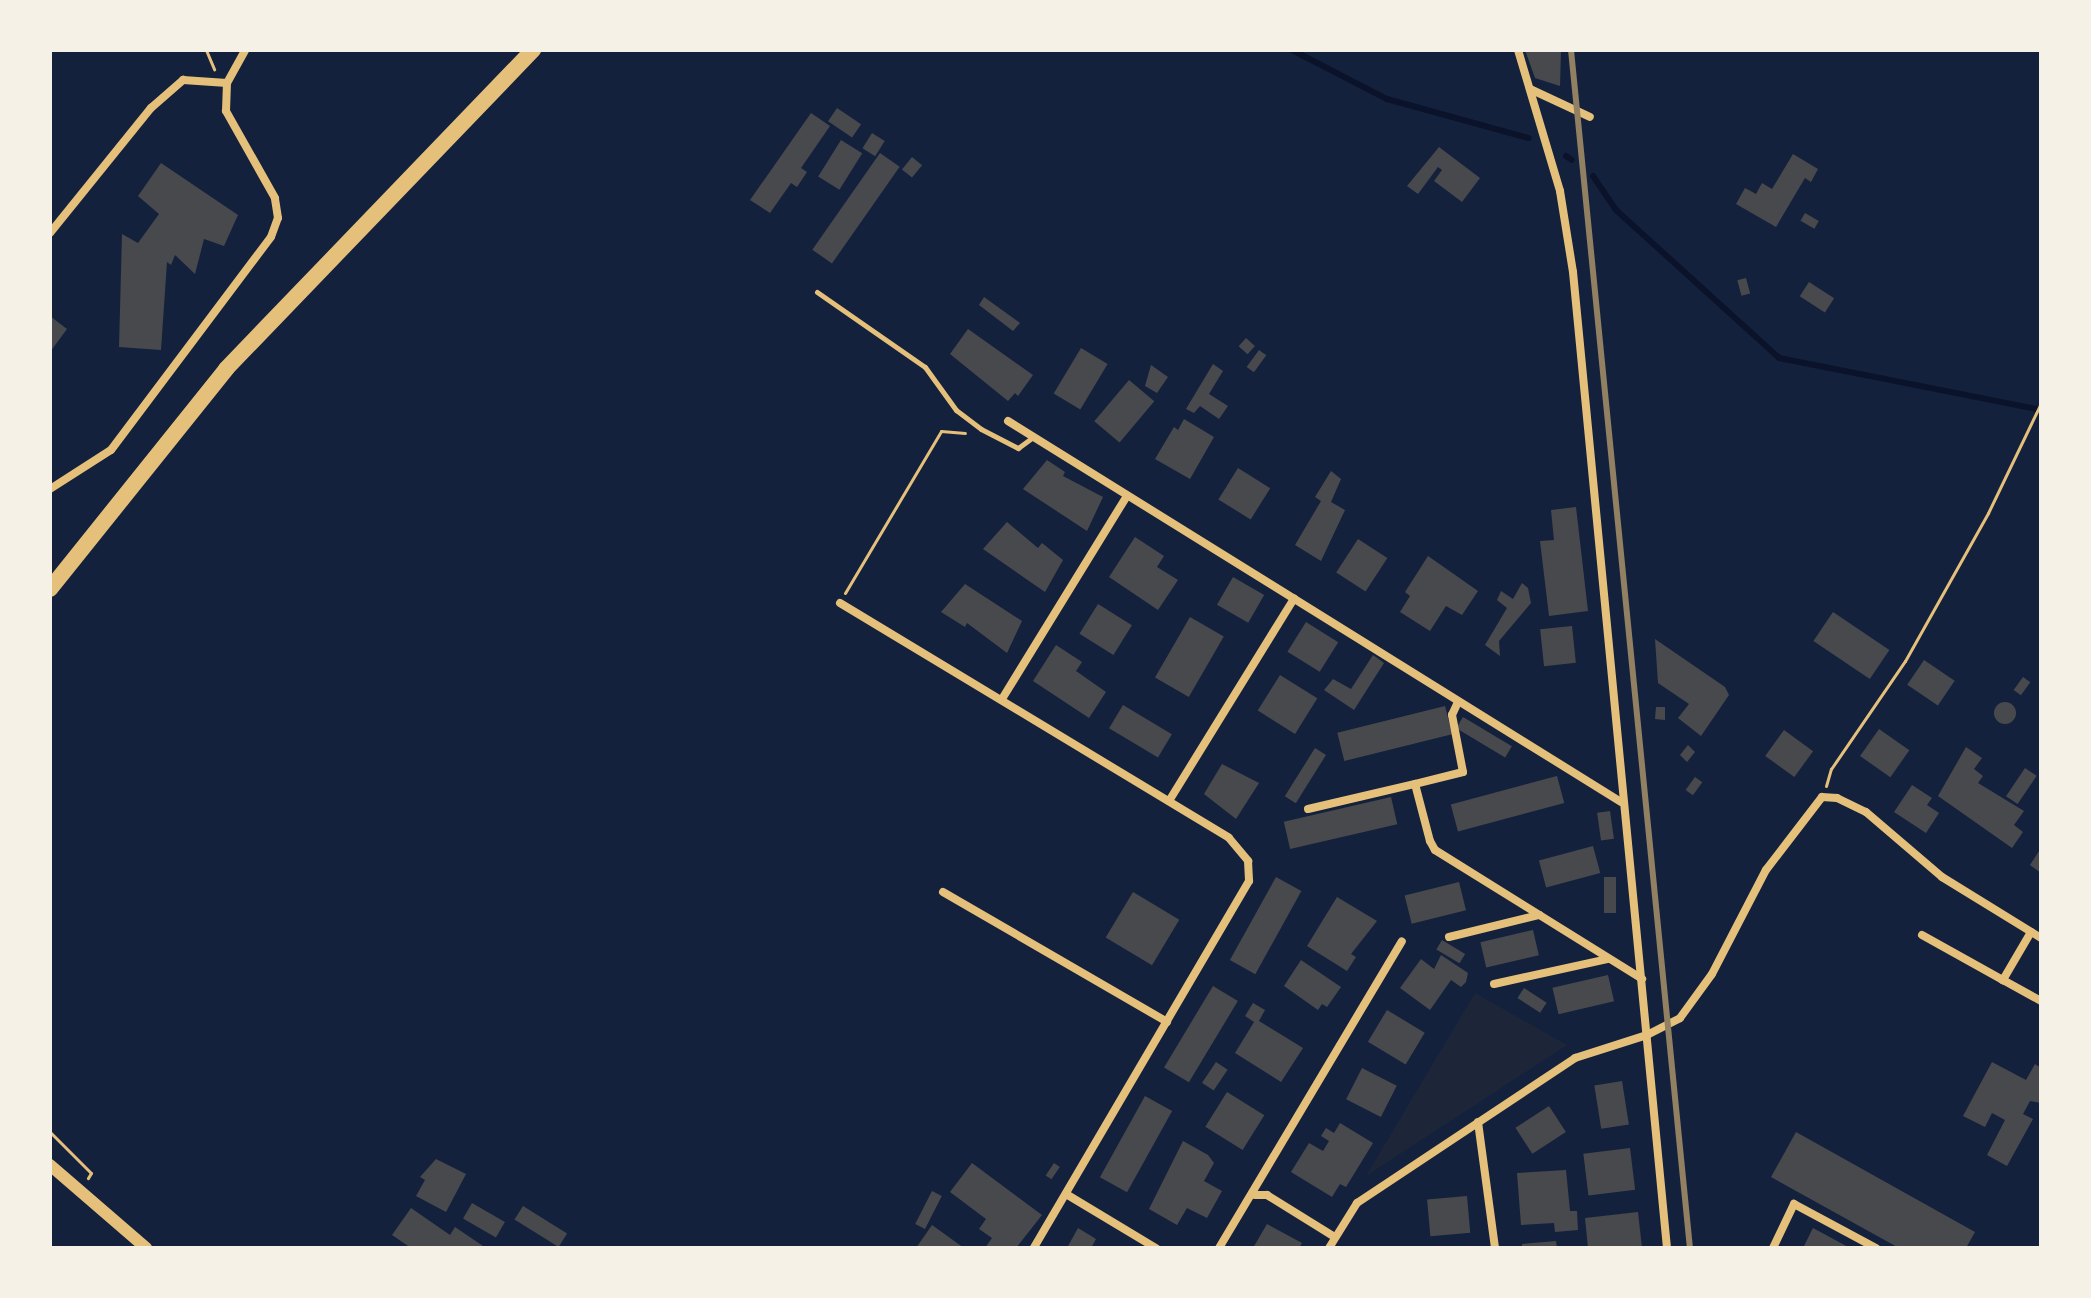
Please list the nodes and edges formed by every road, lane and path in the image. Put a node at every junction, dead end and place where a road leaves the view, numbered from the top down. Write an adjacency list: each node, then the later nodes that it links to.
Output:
1 (206, 50): 5 (path)
2 (245, 50): 5 (street)
3 (533, 50): 16 (highway)
4 (1518, 50): 6 (street)
5 (224, 82): 8 (street); 14 (street)
6 (1530, 89): 7 (street); 24 (street)
7 (1590, 117)
8 (50, 233)
9 (817, 292): 12 (lane)
10 (2041, 403): 22 (path)
11 (1008, 421): 13 (street)
12 (981, 429): 13 (lane); 18 (path)
13 (1033, 437): 15 (street)
14 (50, 489)
15 (1127, 496): 17 (street); 19 (street)
16 (50, 589)
17 (1294, 599): 20 (street); 23 (street)
18 (840, 603): 19 (street)
19 (1002, 699): 23 (street)
20 (1458, 702): 21 (street); 24 (street)
21 (1415, 784): 25 (street); 27 (street)
22 (1822, 797): 28 (street); 39 (street)
23 (1169, 801): 38 (street)
24 (1621, 802): 34 (street)
25 (1308, 809)
26 (943, 892): 38 (street)
27 (1539, 915): 30 (street); 33 (street)
28 (2031, 932): 31 (street); 35 (street)
29 (1922, 935): 35 (street)
30 (1449, 937)
31 (2041, 938)
32 (1402, 941): 45 (street)
33 (1608, 959): 34 (street); 36 (street)
34 (1642, 979): 39 (street)
35 (2003, 980): 37 (street)
36 (1494, 984)
37 (2041, 1001)
38 (1167, 1022): 44 (street)
39 (1647, 1035): 40 (street); 53 (street)
40 (1478, 1122): 46 (street); 52 (street)
41 (50, 1132): 43 (path)
42 (50, 1165): 43 (main road)
43 (78, 1191): 47 (main road)
44 (1066, 1194): 48 (street); 49 (street)
45 (1255, 1195): 46 (street); 50 (street)
46 (1333, 1236): 51 (street)
47 (139, 1246)
48 (1034, 1248)
49 (1156, 1248)
50 (1219, 1248)
51 (1329, 1248)
52 (1495, 1248)
53 (1667, 1248)
54 (1773, 1248): 55 (street)
55 (1876, 1248)

